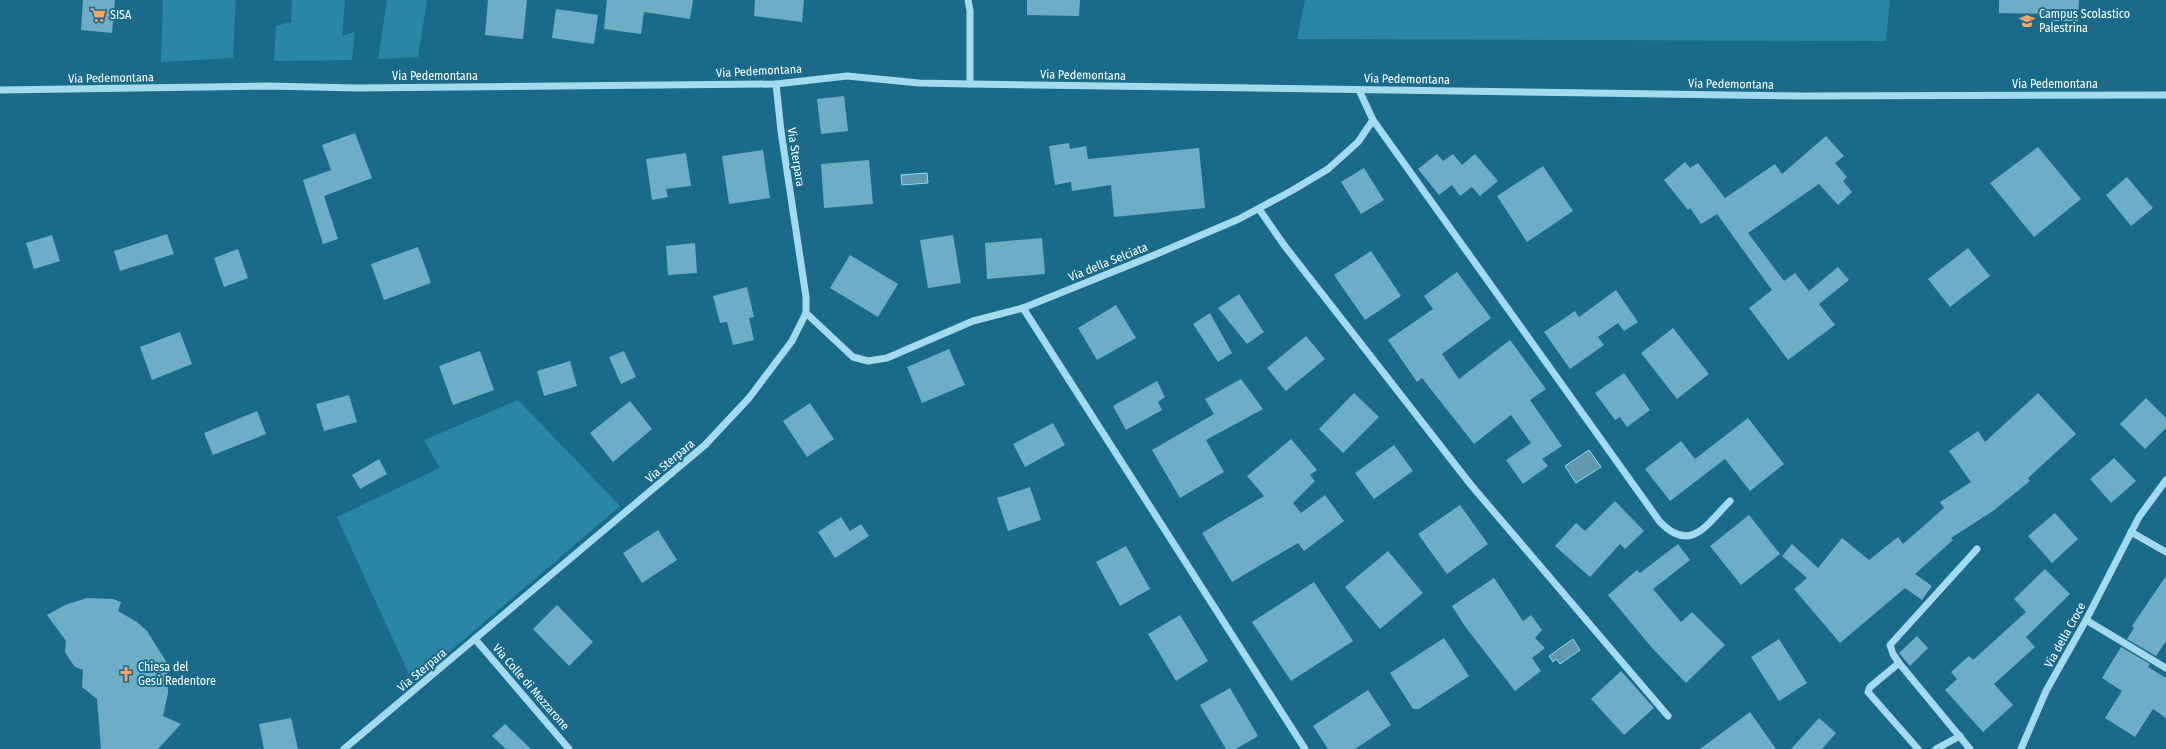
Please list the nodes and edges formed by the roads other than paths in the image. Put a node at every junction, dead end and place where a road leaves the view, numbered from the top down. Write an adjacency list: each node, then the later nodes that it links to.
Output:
1 (968, 0): 3 (street)
2 (776, 84): 3 (street, Via Pedemontana); 4 (street, Via Pedemontana); 10 (street, Via Sterpara)
3 (970, 84): 5 (street, Via Pedemontana)
4 (0, 90)
5 (1359, 90): 6 (street, Via Pedemontana); 7 (street)
6 (2166, 95)
7 (1373, 120): 8 (street, Via della Selciata); 12 (street)
8 (1259, 209): 9 (street, Via della Selciata); 20 (street)
9 (1023, 308): 10 (street, Via della Selciata); 24 (street)
10 (806, 313): 17 (street, Via Sterpara)
11 (2166, 480): 13 (street, Via della Croce)
12 (1730, 501)
13 (2131, 532): 15 (street); 16 (street, Via della Croce)
14 (1977, 549): 18 (street)
15 (2166, 552)
16 (2086, 620): 19 (street); 28 (street, Via della Croce)
17 (475, 639): 22 (street, Via Sterpara); 23 (street, Via Colle di Mezzarone)
18 (1899, 662): 21 (street); 25 (street)
19 (2166, 668)
20 (1668, 716)
21 (1960, 736): 26 (street); 27 (street)
22 (344, 749)
23 (569, 749)
24 (1305, 749)
25 (1918, 749)
26 (1936, 749)
27 (1970, 749)
28 (2021, 749)

